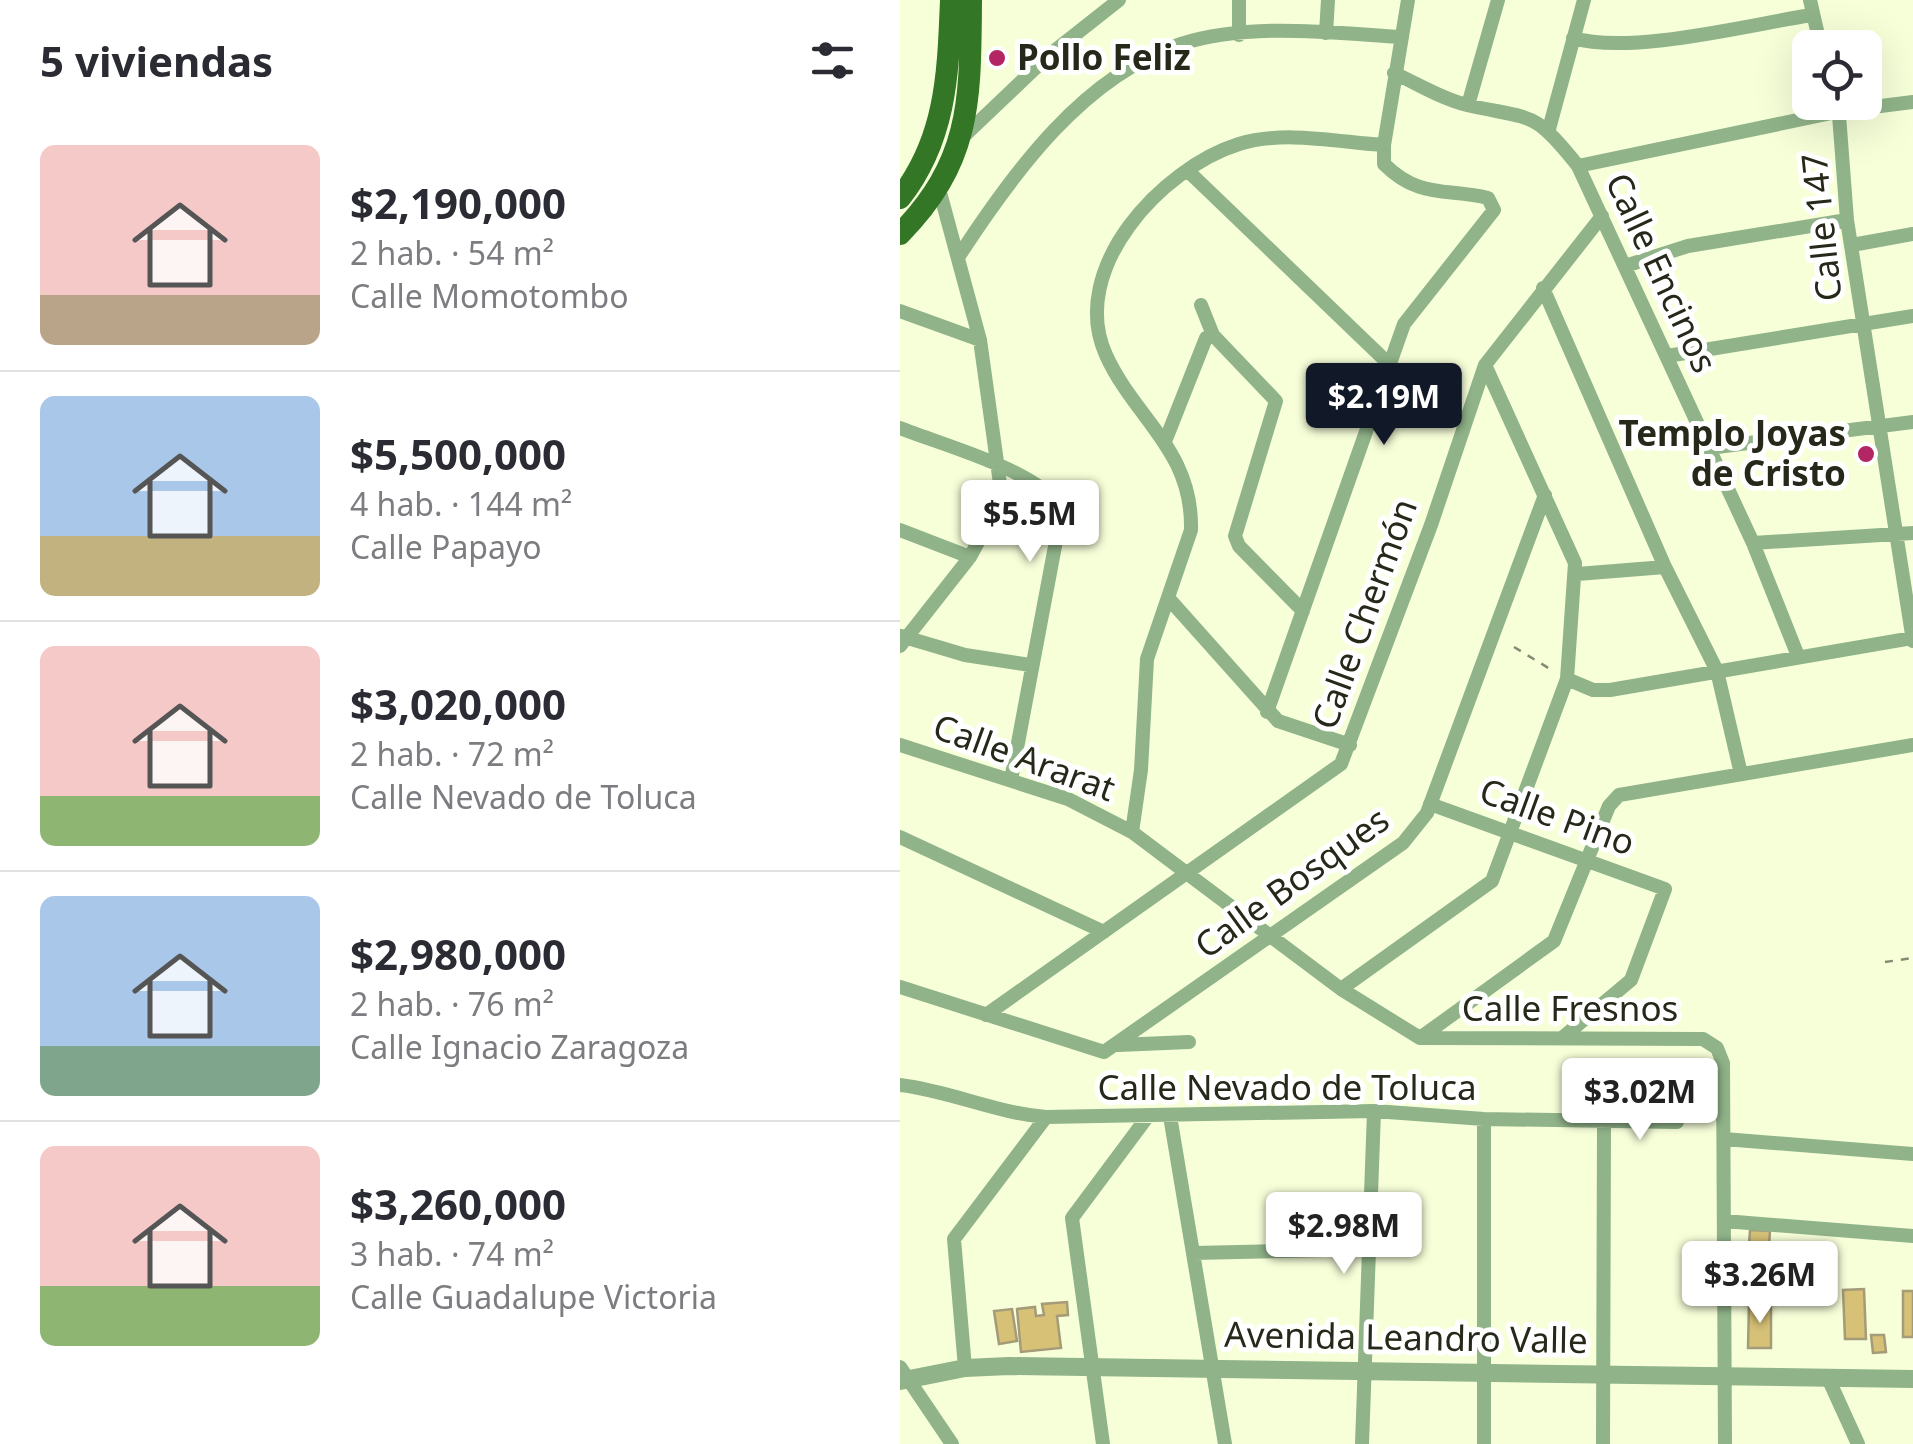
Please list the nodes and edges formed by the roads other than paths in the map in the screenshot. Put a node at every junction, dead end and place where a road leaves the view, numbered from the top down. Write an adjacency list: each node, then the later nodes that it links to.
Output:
1 (951, 0): 28 (main road)
2 (971, 0): 23 (main road)
3 (1120, 0): 23 (street)
4 (1239, 0): 13 (street)
5 (1328, 0): 12 (street)
6 (1408, 0): 14 (street)
7 (1498, 0): 19 (street)
8 (1571, 0): 11 (street)
9 (1584, 0): 11 (street)
10 (1810, 8): 15 (street)
11 (1580, 18): 15 (street)
12 (1326, 32): 13 (street); 14 (street)
13 (1238, 35): 34 (street)
14 (1402, 37): 16 (street)
15 (1573, 38): 22 (street)
16 (1394, 74): 19 (street, Calle Encinos); 24 (street)
17 (1913, 102): 18 (street)
18 (1882, 104)
19 (1468, 105): 22 (street, Calle Encinos)
20 (1792, 118): 25 (street)
21 (1841, 120): 30 (street, Calle 147)
22 (1549, 129): 25 (street, Calle Encinos)
23 (960, 140): 27 (main road)
24 (1384, 145): 26 (street); 44 (street)
25 (1578, 166): 29 (street, Calle Encinos)
26 (1188, 170): 44 (street); 49 (street)
27 (938, 185): 31 (main road); 34 (street)
28 (900, 198)
29 (1602, 216): 35 (street, Calle Encinos); 36 (street, Calle Chermón)
30 (1848, 220): 33 (street, Calle 147); 35 (street)
31 (900, 234)
32 (1913, 234): 33 (street)
33 (1852, 245): 40 (street, Calle 147)
34 (960, 256): 42 (street)
35 (1625, 266): 43 (street, Calle Encinos)
36 (1544, 288): 45 (street, Calle Chermón); 58 (street)
37 (1200, 305): 41 (street)
38 (900, 312): 42 (street)
39 (1913, 316): 40 (street)
40 (1864, 324): 43 (street); 48 (street, Calle 147)
41 (1212, 335): 49 (street); 61 (street)
42 (980, 340): 51 (street)
43 (1666, 356): 50 (street, Calle Encinos)
44 (1390, 364): 61 (street)
45 (1484, 365): 52 (street); 70 (street, Calle Chermón)
46 (1913, 422): 48 (street)
47 (900, 428): 51 (street)
48 (1879, 428): 50 (street); 55 (street, Calle 147)
49 (1166, 440): 60 (street)
50 (1709, 448): 56 (street, Calle Encinos)
51 (1000, 467): 57 (street); 65 (street)
52 (1545, 496): 59 (street); 74 (street, Calle Bosques)
53 (900, 530): 57 (street)
54 (1913, 533): 55 (street)
55 (1896, 536): 56 (street); 62 (street, Calle 147)
56 (1753, 543): 64 (street, Calle Encinos)
57 (970, 557): 63 (street)
58 (1666, 567): 59 (street); 66 (street)
59 (1577, 574): 67 (street)
60 (1170, 600): 68 (street); 76 (street)
61 (1303, 611): 68 (street)
62 (1913, 639): 64 (street)
63 (902, 640): 65 (street)
64 (1798, 656): 66 (street)
65 (1030, 665): 73 (street)
66 (1717, 671): 67 (street); 72 (street)
67 (1567, 679): 75 (street)
68 (1267, 712): 70 (street)
69 (900, 745): 73 (street, Calle Ararat)
70 (1350, 745): 79 (street, Calle Chermón)
71 (1913, 746): 72 (street)
72 (1741, 774): 78 (street)
73 (1011, 780): 76 (street, Calle Ararat)
74 (1430, 804): 75 (street, Calle Pino); 81 (street, Calle Bosques)
75 (1512, 830): 78 (street, Calle Pino); 83 (street)
76 (1132, 832): 79 (street, Calle Ararat)
77 (900, 837): 80 (street)
78 (1589, 859): 85 (street); 86 (street, Calle Pino)
79 (1184, 874): 80 (street, Calle Chermón); 81 (street, Calle Ararat)
80 (1104, 932): 84 (street, Calle Chermón)
81 (1268, 936): 83 (street, Calle Ararat); 88 (street, Calle Bosques)
82 (900, 987): 84 (street)
83 (1341, 989): 85 (street, Calle Ararat)
84 (986, 1015): 88 (street)
85 (1420, 1038): 86 (street, Calle Fresnos)
86 (1561, 1038): 97 (street, Calle Fresnos)
87 (1189, 1042): 88 (street)
88 (1110, 1048)
89 (900, 1085): 93 (street, Calle Nevado de Toluca)
90 (1374, 1111): 92 (street, Calle Nevado de Toluca); 94 (street, Calle Nevado de Toluca); 101 (street)
91 (1148, 1116): 92 (street, Calle Nevado de Toluca); 93 (street, Calle Nevado de Toluca); 104 (street)
92 (1170, 1116): 102 (street)
93 (1046, 1117): 103 (street)
94 (1484, 1119): 95 (street, Calle Nevado de Toluca); 107 (street)
95 (1604, 1121): 96 (street, Calle Nevado de Toluca); 108 (street)
96 (1677, 1122)
97 (1724, 1139): 98 (street); 99 (street)
98 (1913, 1154)
99 (1724, 1222): 100 (street); 110 (street)
100 (1913, 1236)
101 (1368, 1249): 102 (street); 106 (street)
102 (1194, 1253): 105 (street)
103 (965, 1368): 104 (street, Avenida Leandro Valle); 109 (street, Avenida Leandro Valle)
104 (1090, 1368): 105 (street, Avenida Leandro Valle); 114 (street)
105 (1214, 1368): 106 (street, Avenida Leandro Valle); 115 (street)
106 (1362, 1370): 107 (street, Avenida Leandro Valle); 116 (street)
107 (1484, 1372): 108 (street, Avenida Leandro Valle); 117 (street)
108 (1603, 1374): 110 (street, Avenida Leandro Valle); 118 (street)
109 (902, 1376): 113 (street)
110 (1726, 1378): 111 (street, Avenida Leandro Valle); 119 (street)
111 (1828, 1378): 112 (street, Avenida Leandro Valle); 120 (street)
112 (1913, 1379)
113 (952, 1444)
114 (1103, 1444)
115 (1225, 1444)
116 (1362, 1444)
117 (1484, 1444)
118 (1603, 1444)
119 (1725, 1444)
120 (1858, 1444)

